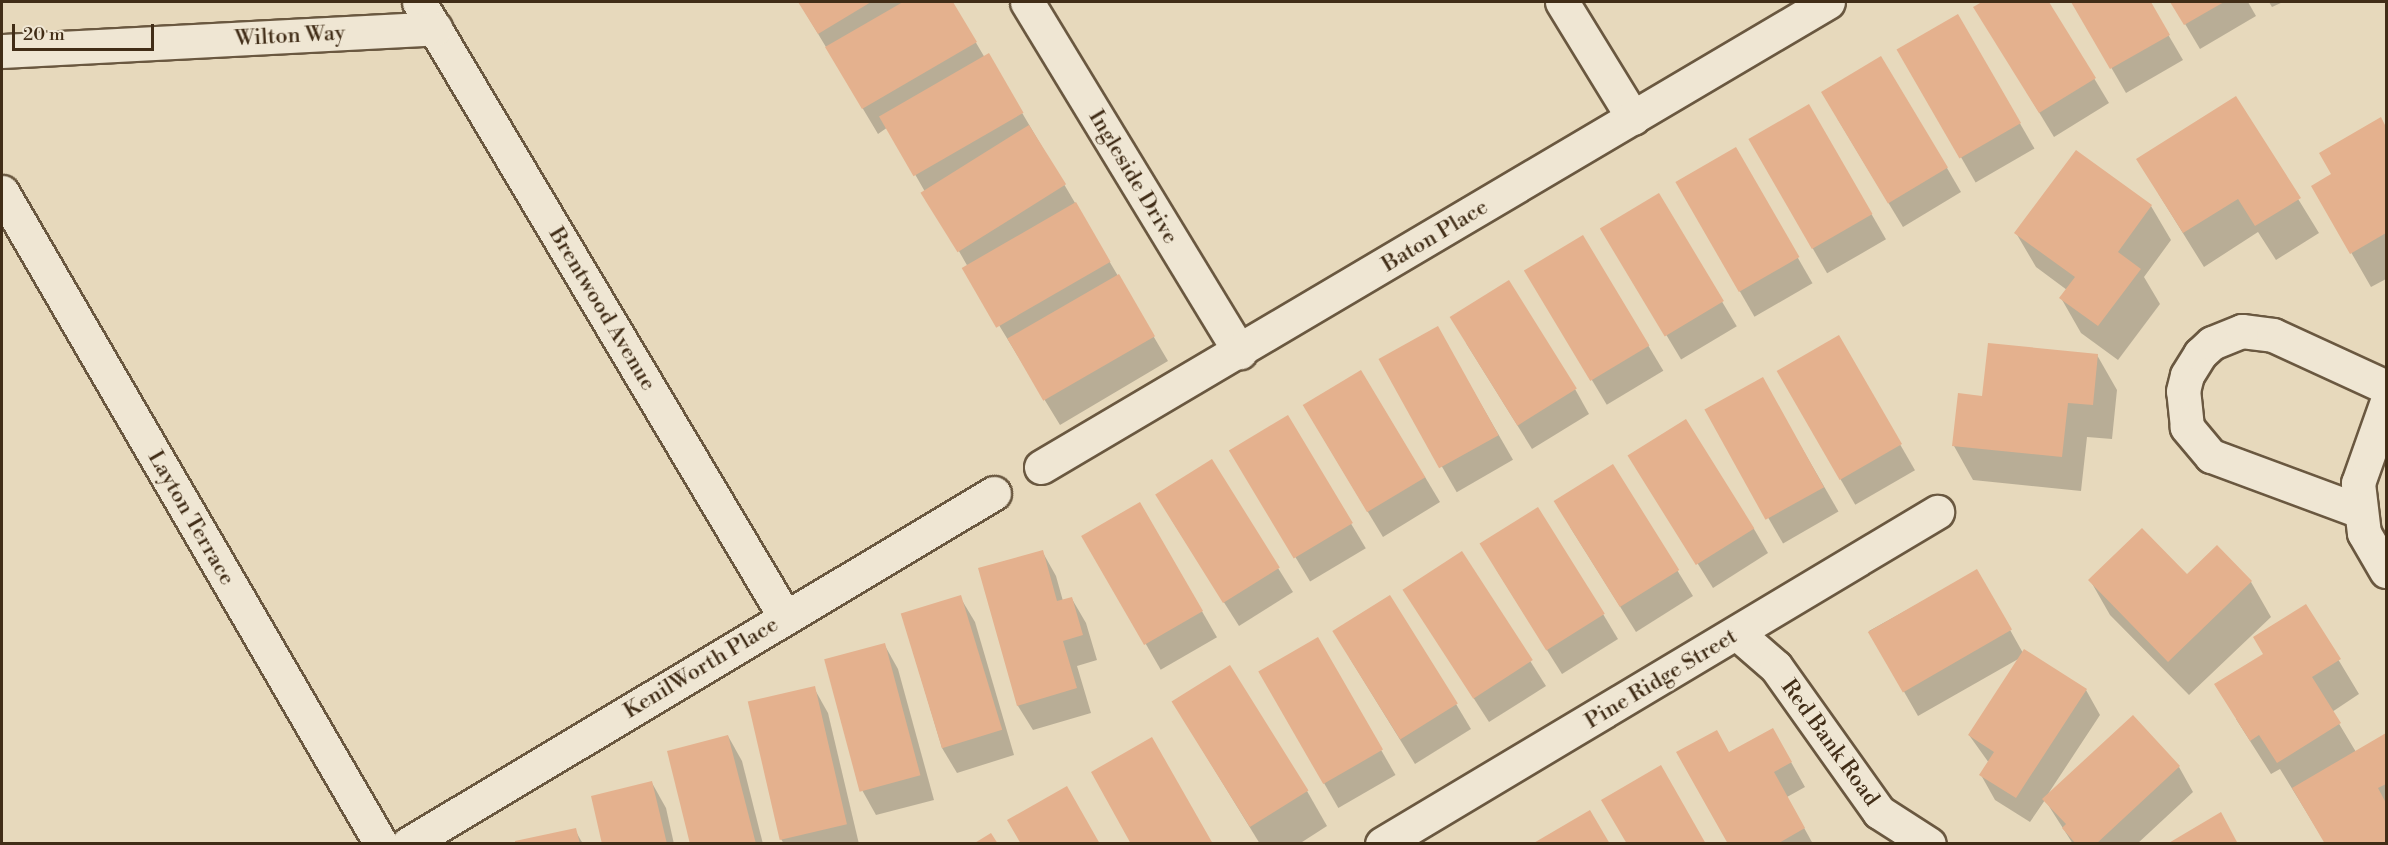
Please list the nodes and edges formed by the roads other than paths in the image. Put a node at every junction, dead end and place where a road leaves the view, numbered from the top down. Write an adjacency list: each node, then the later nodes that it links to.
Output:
1 (1027, 2): 8 (street, Ingleside Drive)
2 (1562, 2): 6 (street)
3 (1828, 2): 6 (street, Baton Place)
4 (427, 15): 5 (street, Wilton Way); 16 (street, Brentwood Avenue)
5 (2, 51)
6 (1633, 118): 8 (street, Baton Place)
7 (2, 192): 18 (street, Layton Terrace)
8 (1240, 352): 11 (street, Baton Place)
9 (2386, 387): 13 (street)
10 (2386, 404): 13 (street)
11 (1041, 467)
12 (994, 493): 16 (street, KenilWorth Place)
13 (2360, 511): 15 (street)
14 (1938, 512): 17 (street, Pine Ridge Street)
15 (2386, 571)
16 (785, 617): 19 (street, KenilWorth Place)
17 (1738, 634): 20 (street, Pine Ridge Street); 21 (street, Red Bank Road)
18 (381, 843)
19 (408, 843)
20 (1382, 843)
21 (1929, 843)

